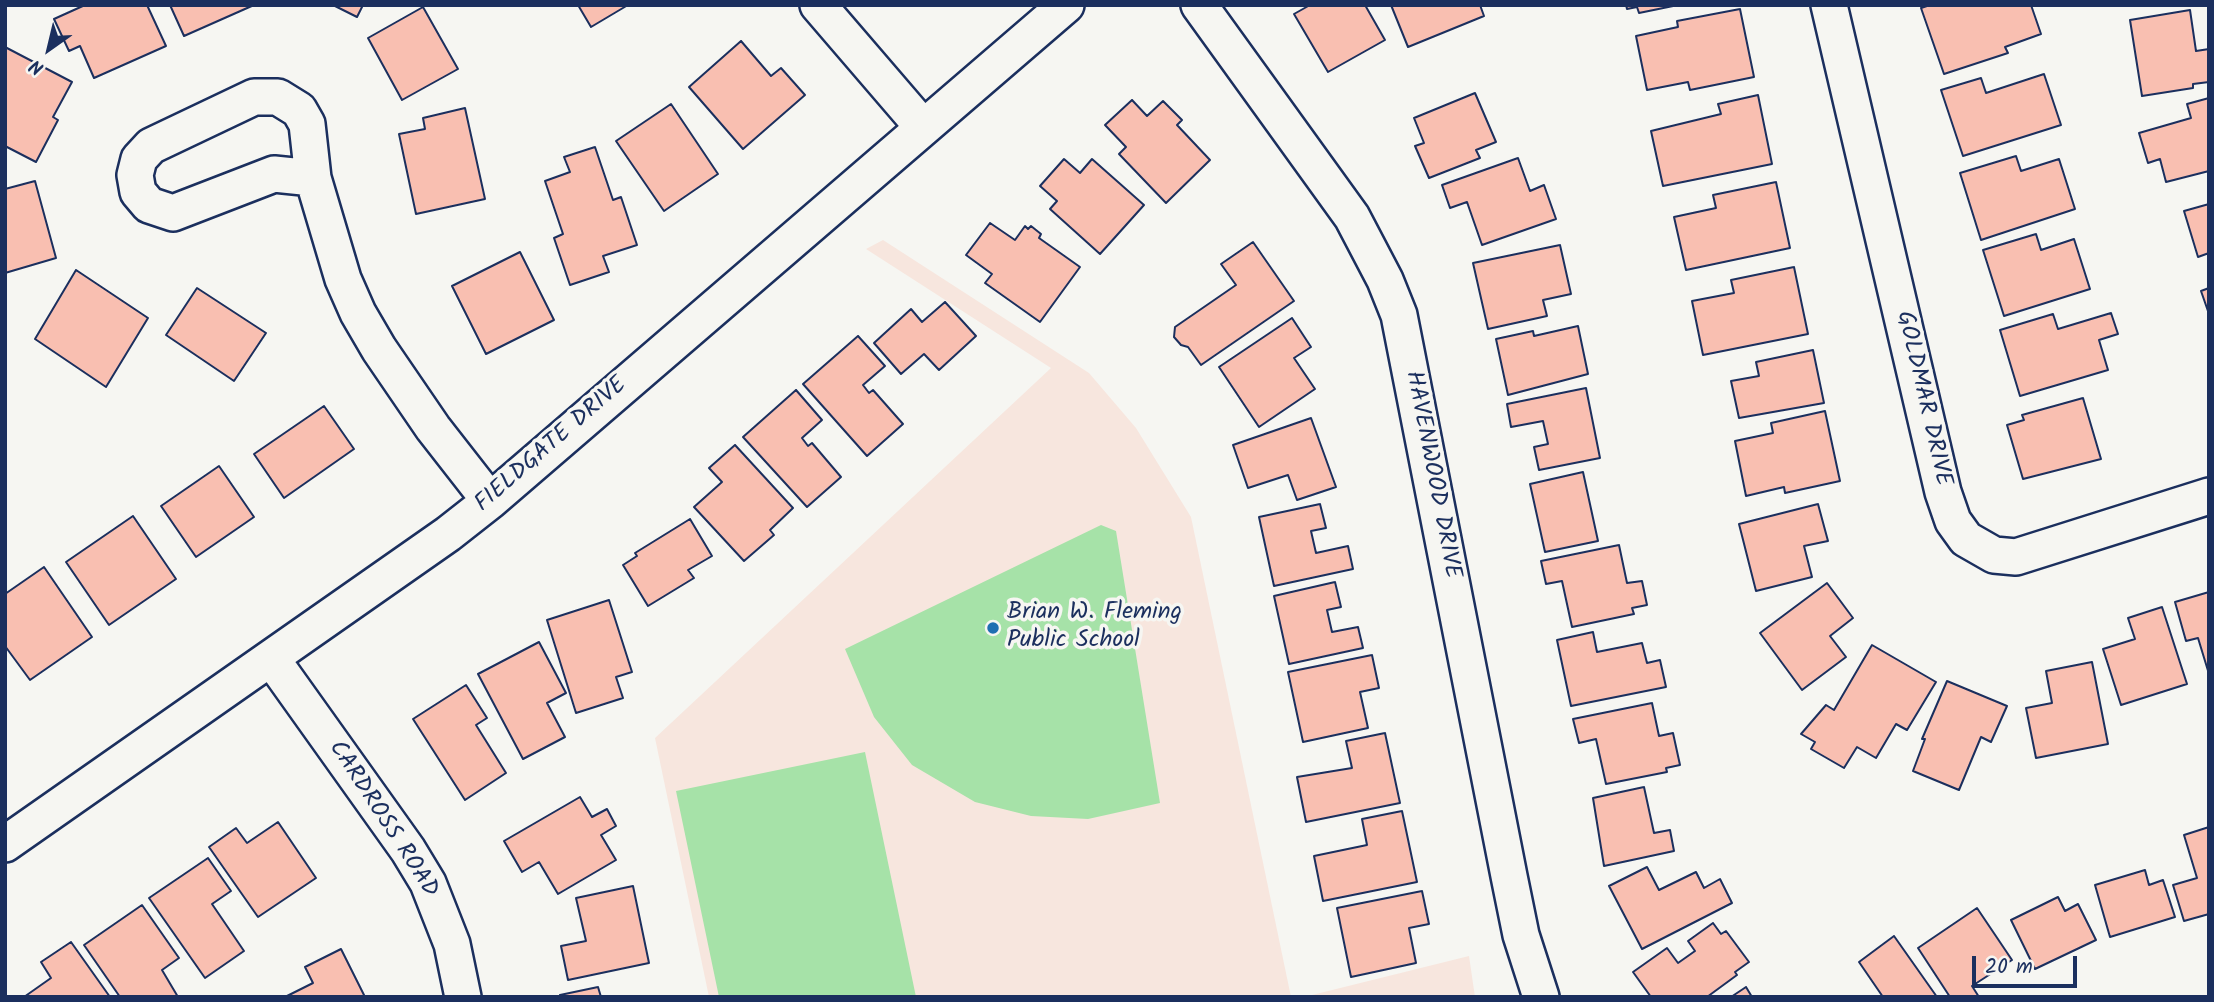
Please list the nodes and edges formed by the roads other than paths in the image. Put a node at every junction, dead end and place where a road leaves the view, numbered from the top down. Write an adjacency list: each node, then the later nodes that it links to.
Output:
1 (818, 5): 5 (street)
2 (1066, 5): 5 (street, FIELDGATE DRIVE)
3 (1199, 5): 12 (street, HAVENWOOD DRIVE)
4 (1829, 5): 7 (street, GOLDMAR DRIVE)
5 (922, 126): 8 (street, FIELDGATE DRIVE)
6 (313, 178): 6 (street); 8 (street)
7 (2209, 496)
8 (491, 501): 9 (street, FIELDGATE DRIVE)
9 (271, 658): 10 (street, FIELDGATE DRIVE); 11 (street, CARDROSS ROAD)
10 (5, 844)
11 (463, 997)
12 (1541, 997)

